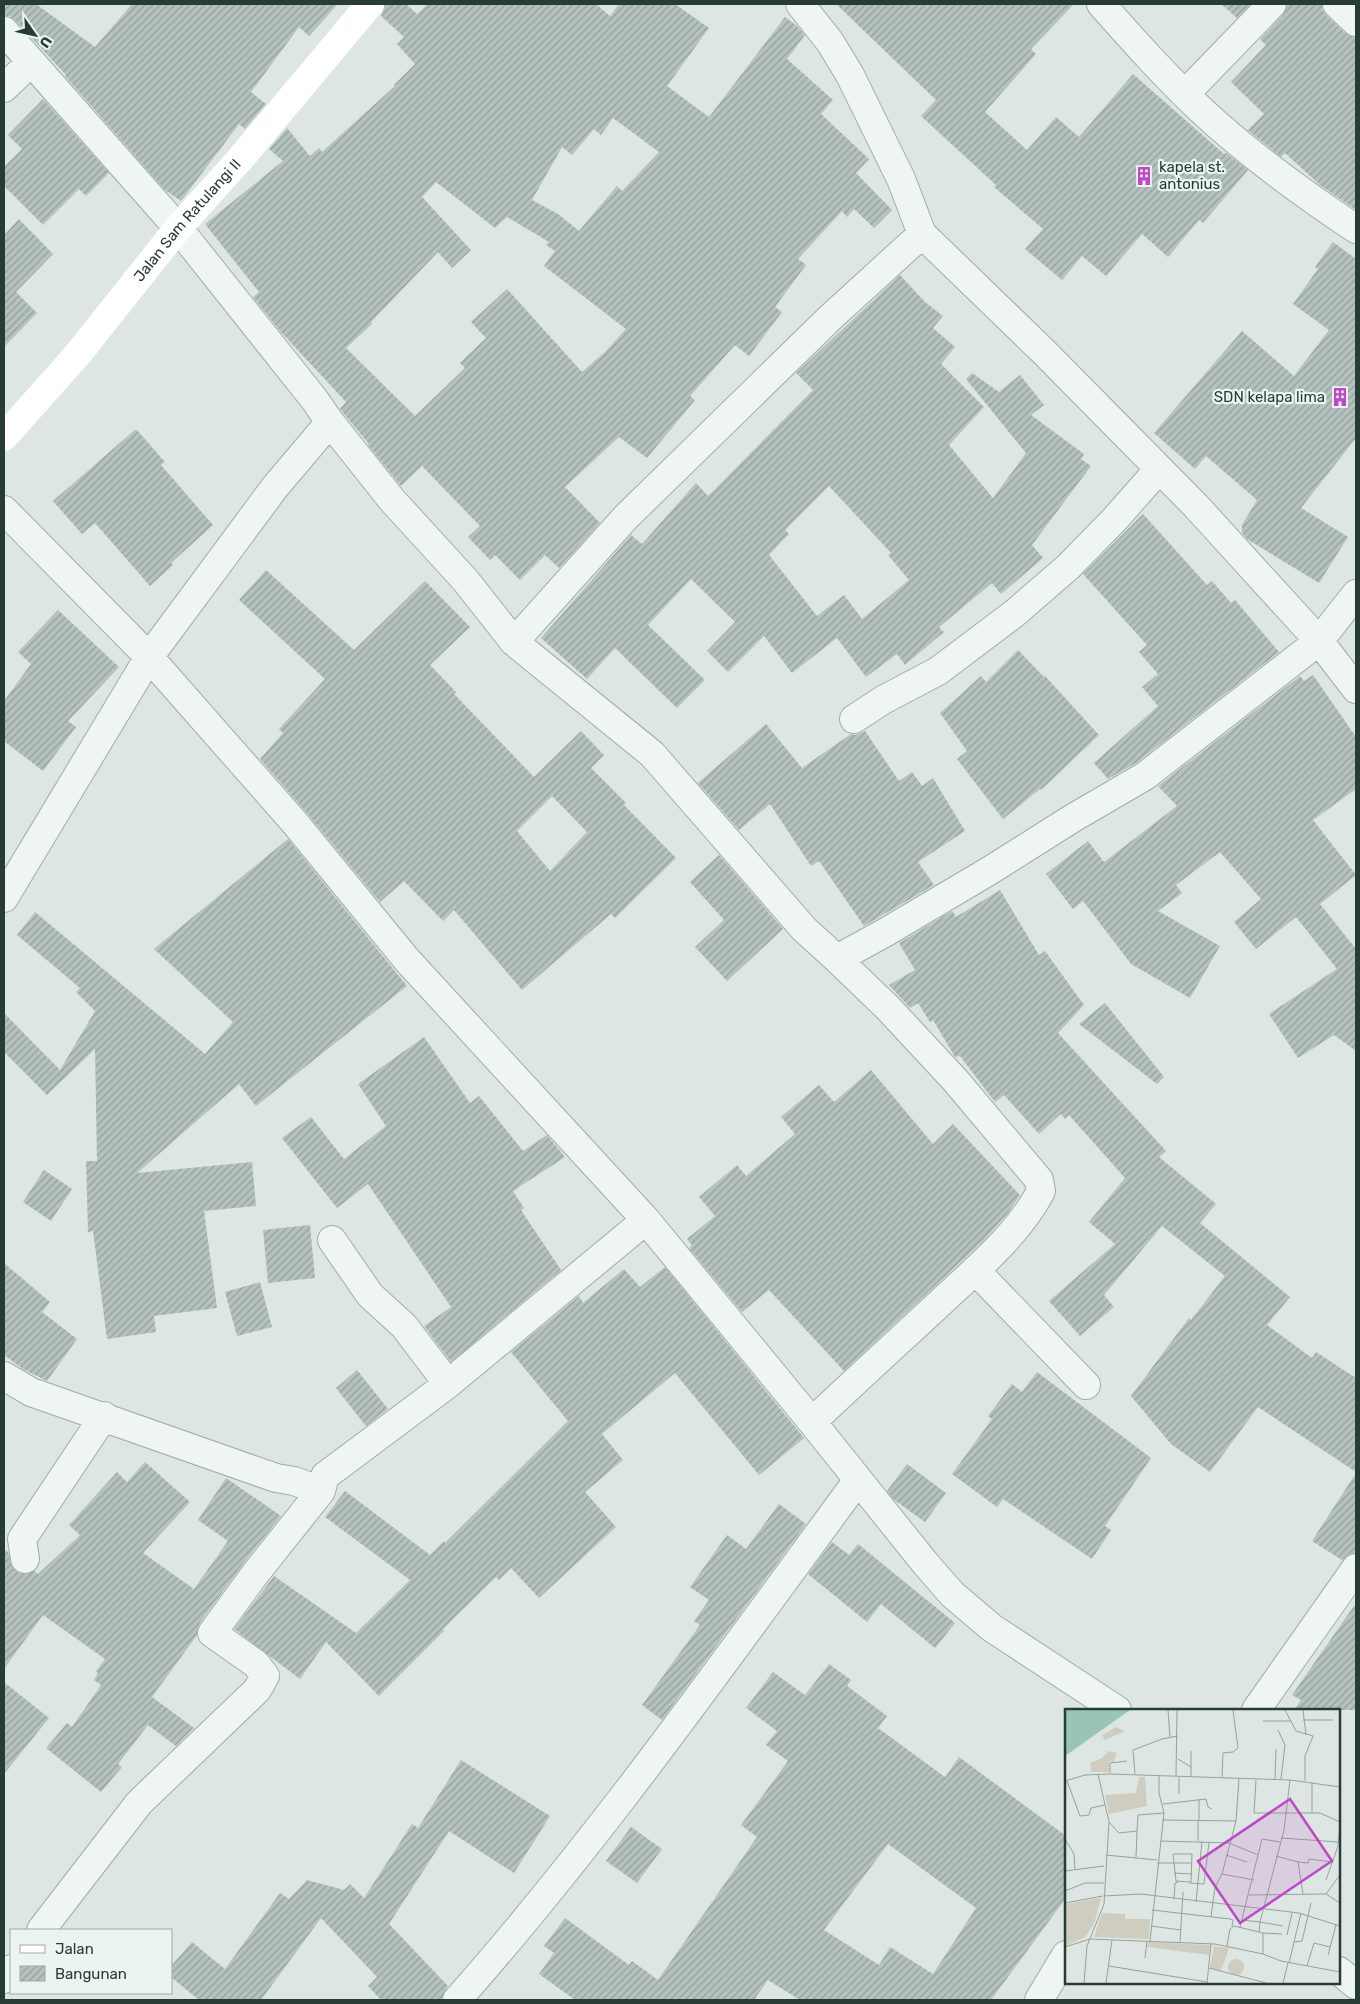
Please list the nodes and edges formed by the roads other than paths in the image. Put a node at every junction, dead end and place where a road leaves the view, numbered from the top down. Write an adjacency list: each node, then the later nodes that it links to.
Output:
1 (370, 4): 11 (street, Jalan Sam Ratulangi II)
2 (800, 4): 13 (street)
3 (1101, 4): 10 (street)
4 (1272, 4): 10 (street)
5 (1337, 4): 6 (street)
6 (1356, 22)
7 (4, 31): 8 (street)
8 (31, 62): 9 (street); 11 (street)
9 (4, 88)
10 (1185, 94): 12 (street)
11 (178, 228): 14 (street); 15 (street, Jalan Sam Ratulangi II)
12 (1356, 230)
13 (922, 234): 16 (street); 20 (street)
14 (330, 422): 20 (street); 21 (street)
15 (4, 437)
16 (1159, 469): 19 (street); 23 (street)
17 (4, 510): 21 (street)
18 (1356, 594): 19 (street)
19 (1319, 641): 22 (street); 25 (street)
20 (514, 642): 25 (street)
21 (149, 657): 24 (street); 26 (street)
22 (1356, 689)
23 (854, 719)
24 (4, 898)
25 (837, 959): 28 (street)
26 (646, 1220): 30 (street); 33 (street)
27 (332, 1240): 30 (street)
28 (975, 1270): 31 (street); 33 (street)
29 (4, 1376): 32 (street)
30 (448, 1384): 35 (street)
31 (1086, 1385)
32 (104, 1416): 35 (street); 36 (street)
33 (812, 1422): 34 (street)
34 (858, 1480): 38 (street); 44 (street)
35 (321, 1491): 40 (street)
36 (25, 1559)
37 (1356, 1568): 39 (street)
38 (1115, 1709)
39 (1257, 1709)
40 (42, 1929)
41 (1065, 1957): 45 (street)
42 (1340, 1972): 43 (street)
43 (1356, 1985)
44 (457, 2000)
45 (1039, 2000)

